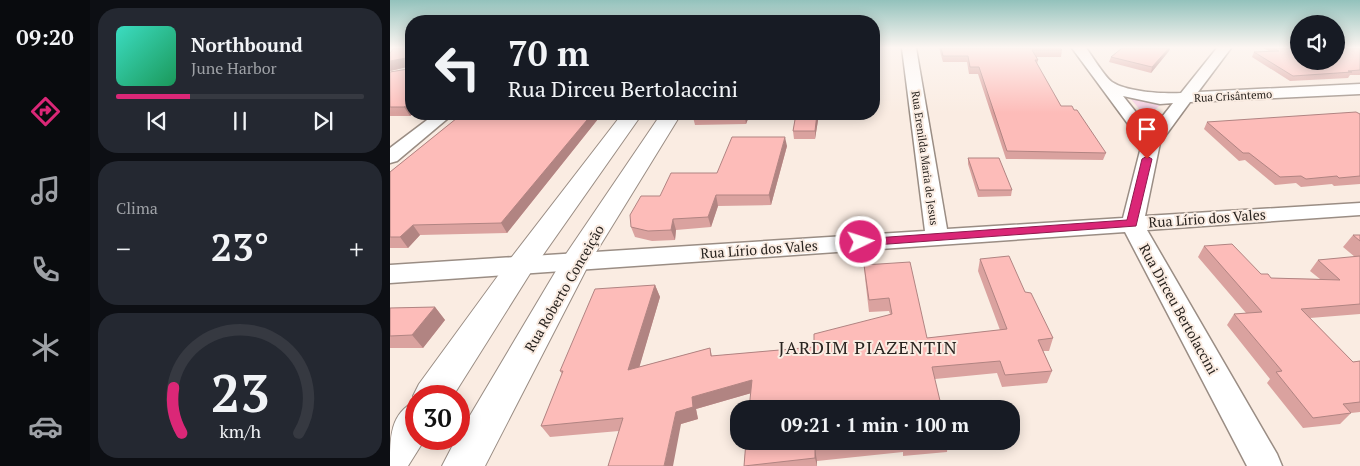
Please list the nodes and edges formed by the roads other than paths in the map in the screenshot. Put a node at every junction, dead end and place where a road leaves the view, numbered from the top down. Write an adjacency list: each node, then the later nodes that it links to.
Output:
1 (912, 70): 14 (street, Rua Erenilda Maria de Jesus)
2 (1095, 70): 4 (street)
3 (1207, 70): 6 (street)
4 (1107, 85): 6 (street, Rua Crisântemo); 10 (street)
5 (1360, 89): 6 (street, Rua Crisântemo)
6 (1184, 99): 10 (street)
7 (437, 120): 11 (street)
8 (628, 120): 16 (street)
9 (667, 120): 15 (street, Rua Roberto Conceição)
10 (1151, 143): 13 (street)
11 (390, 157)
12 (1360, 209): 13 (street, Rua Lírio dos Vales)
13 (1132, 224): 14 (street, Rua Lírio dos Vales); 22 (street, Rua Dirceu Bertolaccini)
14 (936, 237): 15 (street, Rua Lírio dos Vales)
15 (576, 261): 16 (street, Rua Lírio dos Vales); 21 (street, Rua Roberto Conceição)
16 (521, 265): 17 (street, Rua Lírio dos Vales); 18 (street)
17 (390, 274)
18 (439, 385)
19 (405, 436): 20 (street)
20 (390, 458)
21 (463, 466)
22 (1265, 466)

